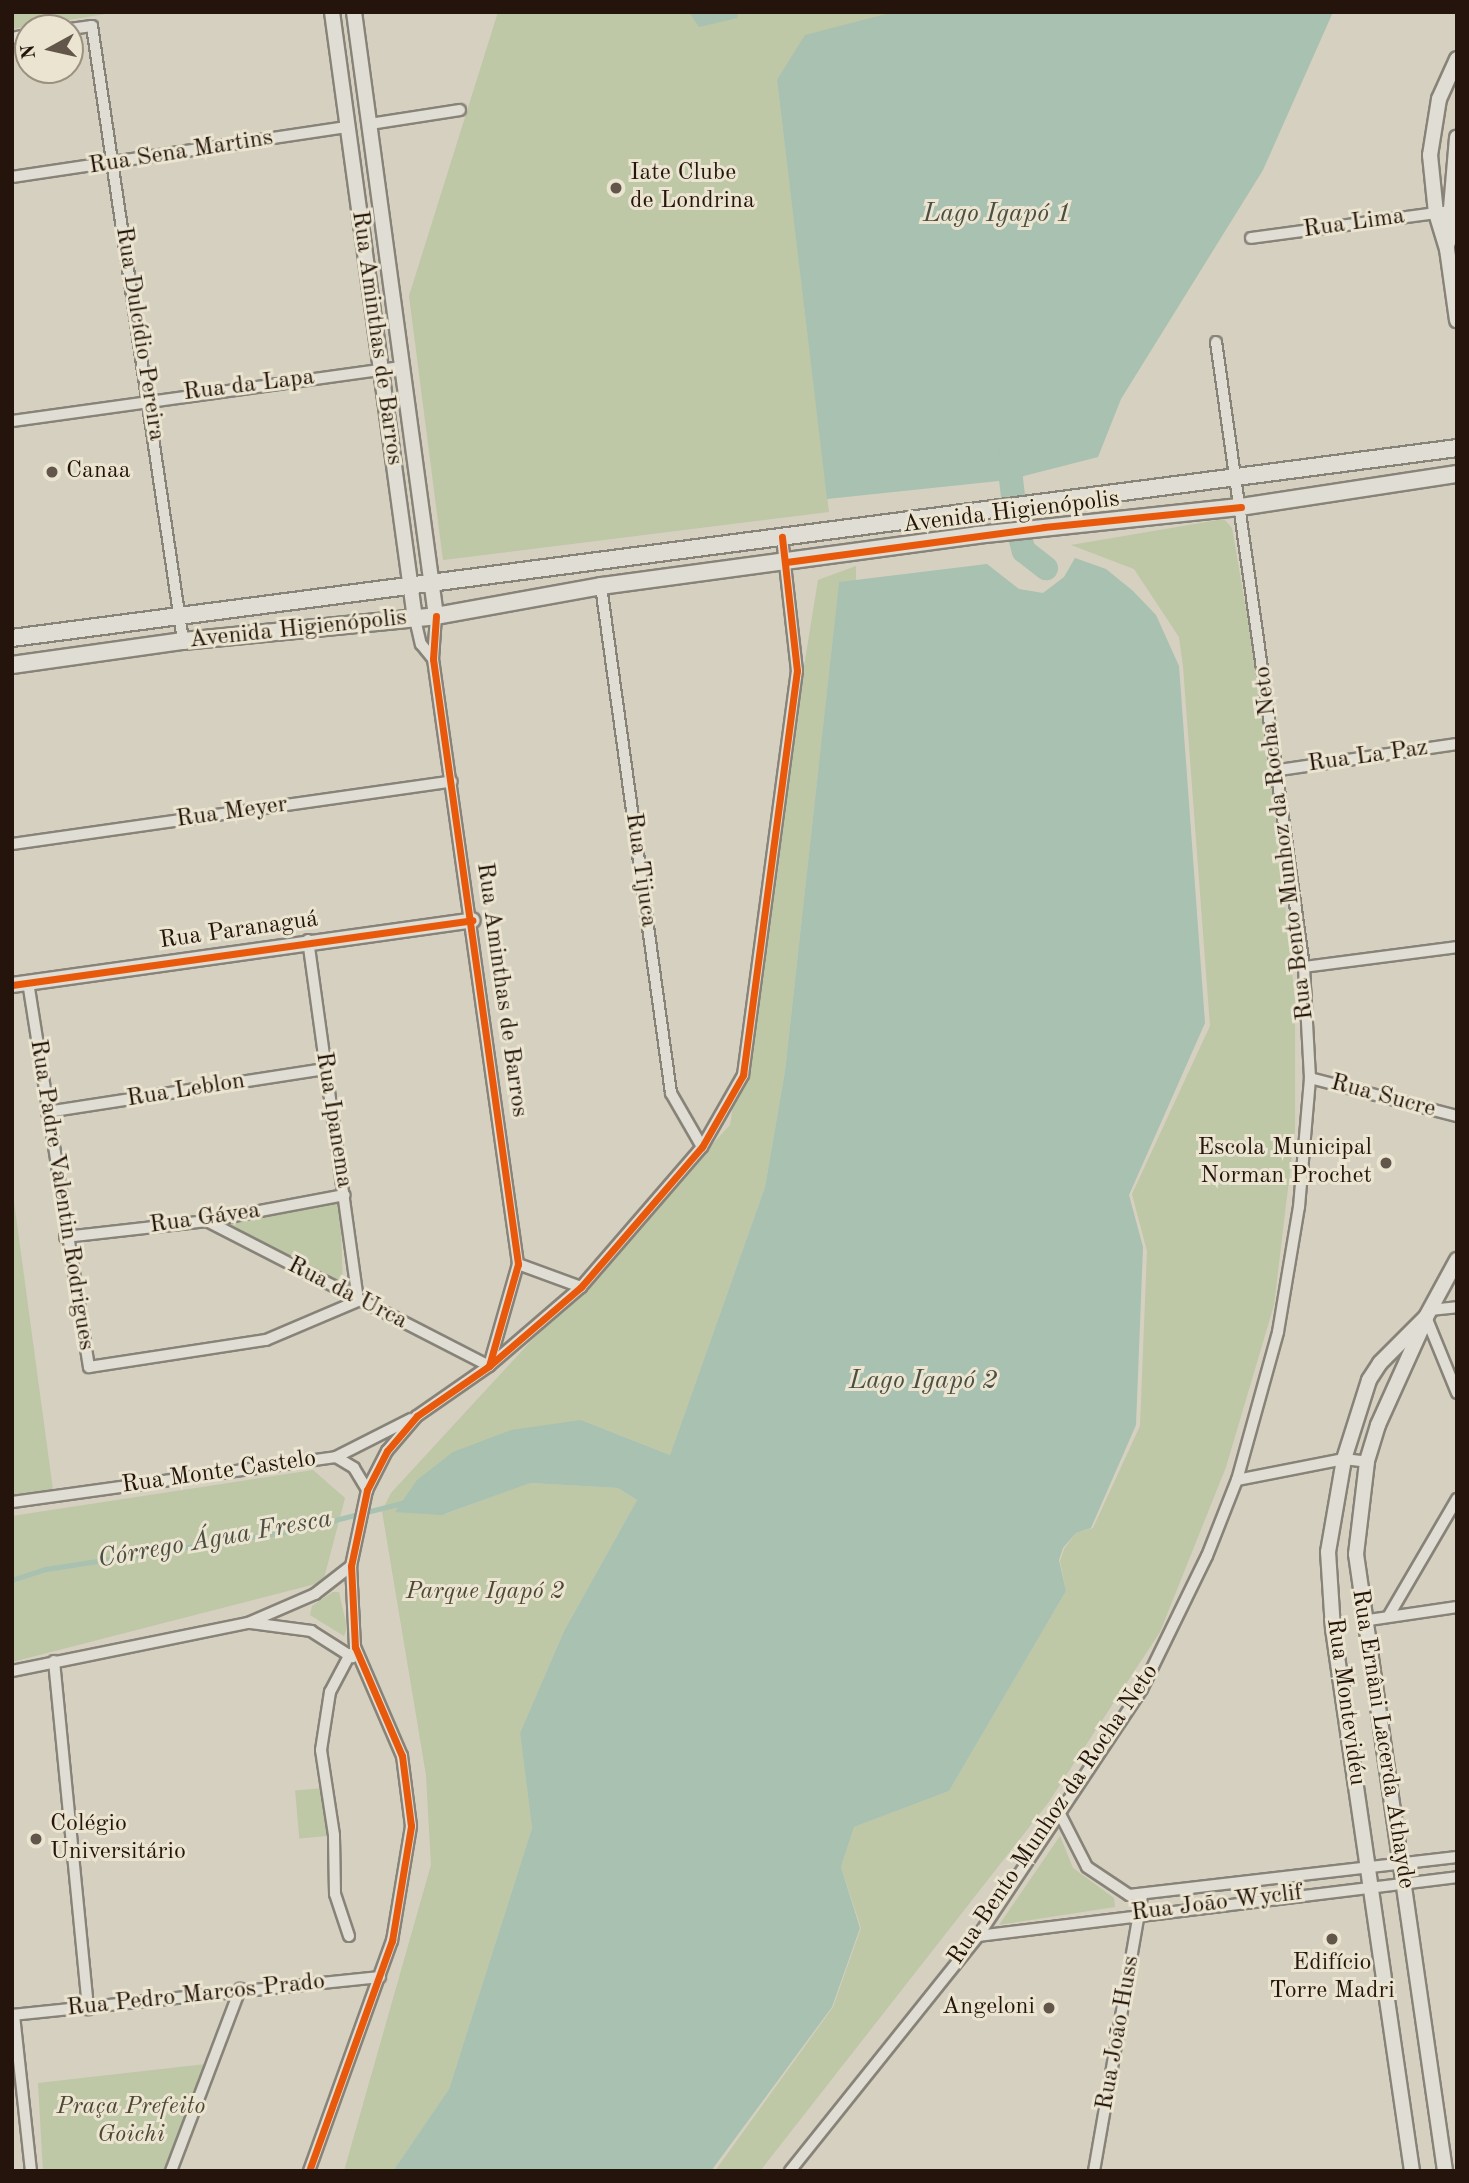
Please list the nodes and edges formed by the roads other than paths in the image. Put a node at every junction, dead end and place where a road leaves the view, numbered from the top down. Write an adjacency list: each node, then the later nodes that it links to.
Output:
1 (332, 12): 7 (street, Rua Aminthas de Barros)
2 (354, 12): 6 (street, Rua Aminthas de Barros)
3 (84, 27): 10 (street, Rua Dulcídio Pereira)
4 (1457, 59): 9 (street)
5 (460, 110): 6 (street)
6 (370, 124): 18 (street, Rua Aminthas de Barros)
7 (348, 127): 10 (street, Rua Sena Martins); 19 (street, Rua Aminthas de Barros)
8 (1455, 143): 9 (street); 12 (street)
9 (1430, 149): 13 (street)
10 (113, 164): 11 (street, Rua Sena Martins); 20 (street, Rua Dulcídio Pereira)
11 (12, 177)
12 (1454, 211): 13 (street, Rua Lima); 15 (street)
13 (1436, 213): 14 (street, Rua Lima); 15 (street)
14 (1251, 238)
15 (1447, 249): 16 (street)
16 (1457, 320)
17 (1216, 342): 24 (street)
18 (403, 367): 19 (street, Rua da Lapa); 28 (street, Rua Aminthas de Barros)
19 (380, 370): 20 (street, Rua da Lapa); 30 (street, Rua Aminthas de Barros)
20 (150, 399): 21 (street, Rua da Lapa); 31 (street, Rua Dulcídio Pereira)
21 (12, 421)
22 (1457, 448): 24 (main road, Avenida Higienópolis)
23 (1457, 474): 25 (main road, Avenida Higienópolis)
24 (1237, 477): 25 (street, Rua Bento Munhoz da Rocha Neto); 26 (main road, Avenida Higienópolis)
25 (1241, 507): 27 (main road, Avenida Higienópolis); 39 (street, Rua Bento Munhoz da Rocha Neto)
26 (782, 537): 27 (street); 28 (main road, Avenida Higienópolis)
27 (786, 562): 29 (main road, Avenida Higienópolis); 52 (street)
28 (431, 586): 30 (main road, Avenida Higienópolis); 32 (street, Rua Aminthas de Barros)
29 (601, 586): 32 (main road, Avenida Higienópolis); 52 (street, Rua Tijuca)
30 (410, 588): 31 (main road, Avenida Higienópolis); 33 (street, Rua Aminthas de Barros)
31 (179, 614): 34 (main road, Avenida Higienópolis); 35 (street, Rua Dulcídio Pereira)
32 (436, 616): 33 (main road, Avenida Higienópolis); 36 (street, Rua Aminthas de Barros)
33 (415, 619): 35 (main road, Avenida Higienópolis); 36 (street, Rua Aminthas de Barros)
34 (12, 638)
35 (183, 641): 37 (main road, Avenida Higienópolis)
36 (433, 659): 40 (street, Rua Aminthas de Barros)
37 (12, 665)
38 (1457, 744): 39 (street, Rua La Paz)
39 (1279, 770): 45 (street, Rua Bento Munhoz da Rocha Neto)
40 (452, 781): 41 (street, Rua Meyer); 42 (street, Rua Aminthas de Barros)
41 (12, 844)
42 (472, 920): 43 (street, Rua Paranaguá); 57 (street, Rua Aminthas de Barros)
43 (308, 940): 46 (street, Rua Paranaguá); 48 (street, Rua Ipanema)
44 (1457, 947): 45 (street)
45 (1304, 967): 49 (street, Rua Bento Munhoz da Rocha Neto)
46 (28, 982): 47 (street, Rua Paranaguá); 50 (street, Rua Padre Valentin Rodrigues)
47 (12, 985)
48 (325, 1069): 50 (street, Rua Leblon); 53 (street, Rua Ipanema)
49 (1310, 1078): 51 (street, Rua Sucre); 68 (street, Rua Bento Munhoz da Rocha Neto)
50 (47, 1112): 55 (street, Rua Padre Valentin Rodrigues)
51 (1457, 1116)
52 (702, 1147): 58 (street)
53 (345, 1195): 54 (street, Rua Gávea); 59 (street, Rua Ipanema)
54 (207, 1221): 55 (street, Rua Gávea); 59 (street, Rua da Urca)
55 (65, 1237): 59 (street, Rua Padre Valentin Rodrigues)
56 (1457, 1260): 61 (street, Rua Montevidéu)
57 (518, 1264): 58 (street); 62 (street, Rua Aminthas de Barros)
58 (580, 1287): 62 (street)
59 (358, 1301): 62 (street, Rua da Urca)
60 (1457, 1307): 61 (street)
61 (1428, 1314): 63 (street); 66 (street, Rua Montevidéu); 67 (street, Rua Ernâni Lacerda Athayde)
62 (489, 1366): 64 (street)
63 (1457, 1393)
64 (416, 1416): 65 (street, Rua Monte Castelo); 69 (street)
65 (336, 1457): 69 (street); 71 (street, Rua Monte Castelo)
66 (1344, 1458): 67 (street); 68 (street); 84 (street, Rua Montevidéu)
67 (1367, 1462): 75 (street, Rua Ernâni Lacerda Athayde)
68 (1237, 1480): 81 (street, Rua Bento Munhoz da Rocha Neto)
69 (367, 1492): 72 (street)
70 (1457, 1499): 74 (street)
71 (12, 1502)
72 (351, 1566): 76 (street); 80 (street)
73 (1457, 1607): 74 (street)
74 (1388, 1617): 75 (street)
75 (1362, 1621): 83 (street, Rua Ernâni Lacerda Athayde)
76 (248, 1623): 77 (street); 78 (street)
77 (350, 1654): 80 (street); 90 (street)
78 (54, 1661): 79 (street); 94 (street)
79 (12, 1671)
80 (368, 1676): 92 (street)
81 (1060, 1814): 88 (street, Rua João Wyclif); 91 (street, Rua Bento Munhoz da Rocha Neto)
82 (1457, 1857): 83 (street, Rua João Wyclif)
83 (1402, 1863): 84 (street, Rua João Wyclif); 86 (street, Rua Ernâni Lacerda Athayde)
84 (1370, 1866): 87 (street, Rua Montevidéu); 88 (street, Rua João Wyclif)
85 (1457, 1877): 86 (street, Rua João Wyclif)
86 (1405, 1882): 87 (street, Rua João Wyclif); 102 (street, Rua Ernâni Lacerda Athayde)
87 (1373, 1885): 89 (street, Rua João Wyclif); 101 (street, Rua Ernâni Lacerda Athayde)
88 (1142, 1895): 89 (street, Rua João Huss)
89 (1140, 1914): 91 (street, Rua João Wyclif); 100 (street, Rua João Huss)
90 (349, 1936)
91 (978, 1936): 99 (street, Rua Bento Munhoz da Rocha Neto)
92 (380, 1977): 93 (street, Rua Pedro Marcos Prado); 98 (street)
93 (240, 1989): 94 (street, Rua Pedro Marcos Prado); 97 (street)
94 (88, 2009): 95 (street, Rua Pedro Marcos Prado)
95 (13, 2015): 96 (street)
96 (31, 2171)
97 (171, 2171)
98 (309, 2171)
99 (790, 2171)
100 (1094, 2171)
101 (1412, 2171)
102 (1445, 2171)

